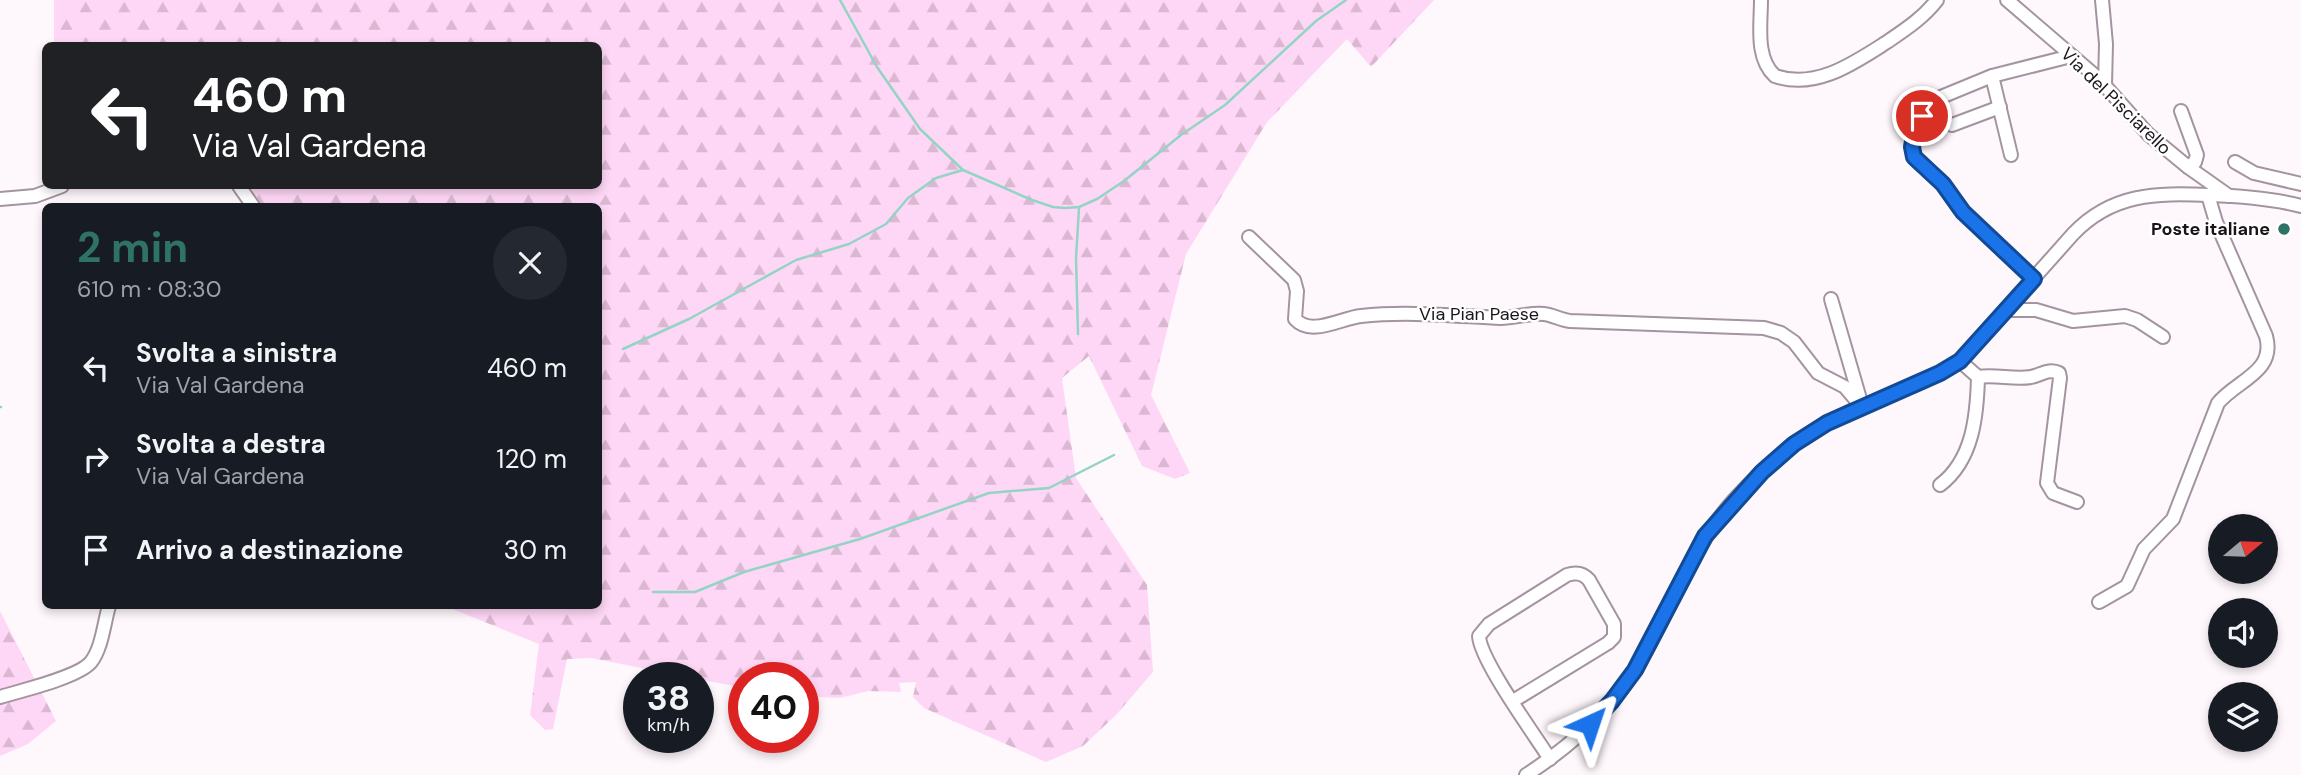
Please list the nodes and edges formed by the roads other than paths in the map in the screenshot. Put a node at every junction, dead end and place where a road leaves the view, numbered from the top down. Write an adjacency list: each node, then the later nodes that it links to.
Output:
1 (1761, 0): 2 (street)
2 (1937, 0)
3 (2007, 0): 5 (street, Via del Pisciarello)
4 (2102, 0): 7 (street)
5 (2071, 56): 6 (street); 7 (street, Via del Pisciarello)
6 (1992, 76): 8 (street); 21 (street)
7 (2105, 85): 13 (street, Via del Pisciarello)
8 (2000, 107): 10 (street); 11 (street)
9 (2182, 111): 13 (street)
10 (1952, 125)
11 (2011, 156)
12 (2235, 162): 14 (street)
13 (2188, 167): 17 (street, Via del Pisciarello)
14 (2301, 184)
15 (54, 189): 18 (street)
16 (2208, 195): 17 (street); 21 (street); 30 (street)
17 (2230, 196): 19 (street)
18 (0, 199)
19 (2301, 206)
20 (1249, 237): 27 (street, Via Pian Paese)
21 (2034, 279): 23 (street)
22 (1831, 299): 27 (street)
23 (2006, 310): 24 (street); 25 (street)
24 (2163, 337)
25 (1960, 361): 26 (street); 27 (street)
26 (1978, 377): 28 (street); 29 (street)
27 (1861, 407): 34 (street)
28 (1940, 485)
29 (2077, 502)
30 (2099, 602)
31 (108, 609): 32 (street)
32 (0, 697)
33 (1513, 701): 33 (street); 34 (street)
34 (1550, 759): 35 (street)
35 (1527, 775)

